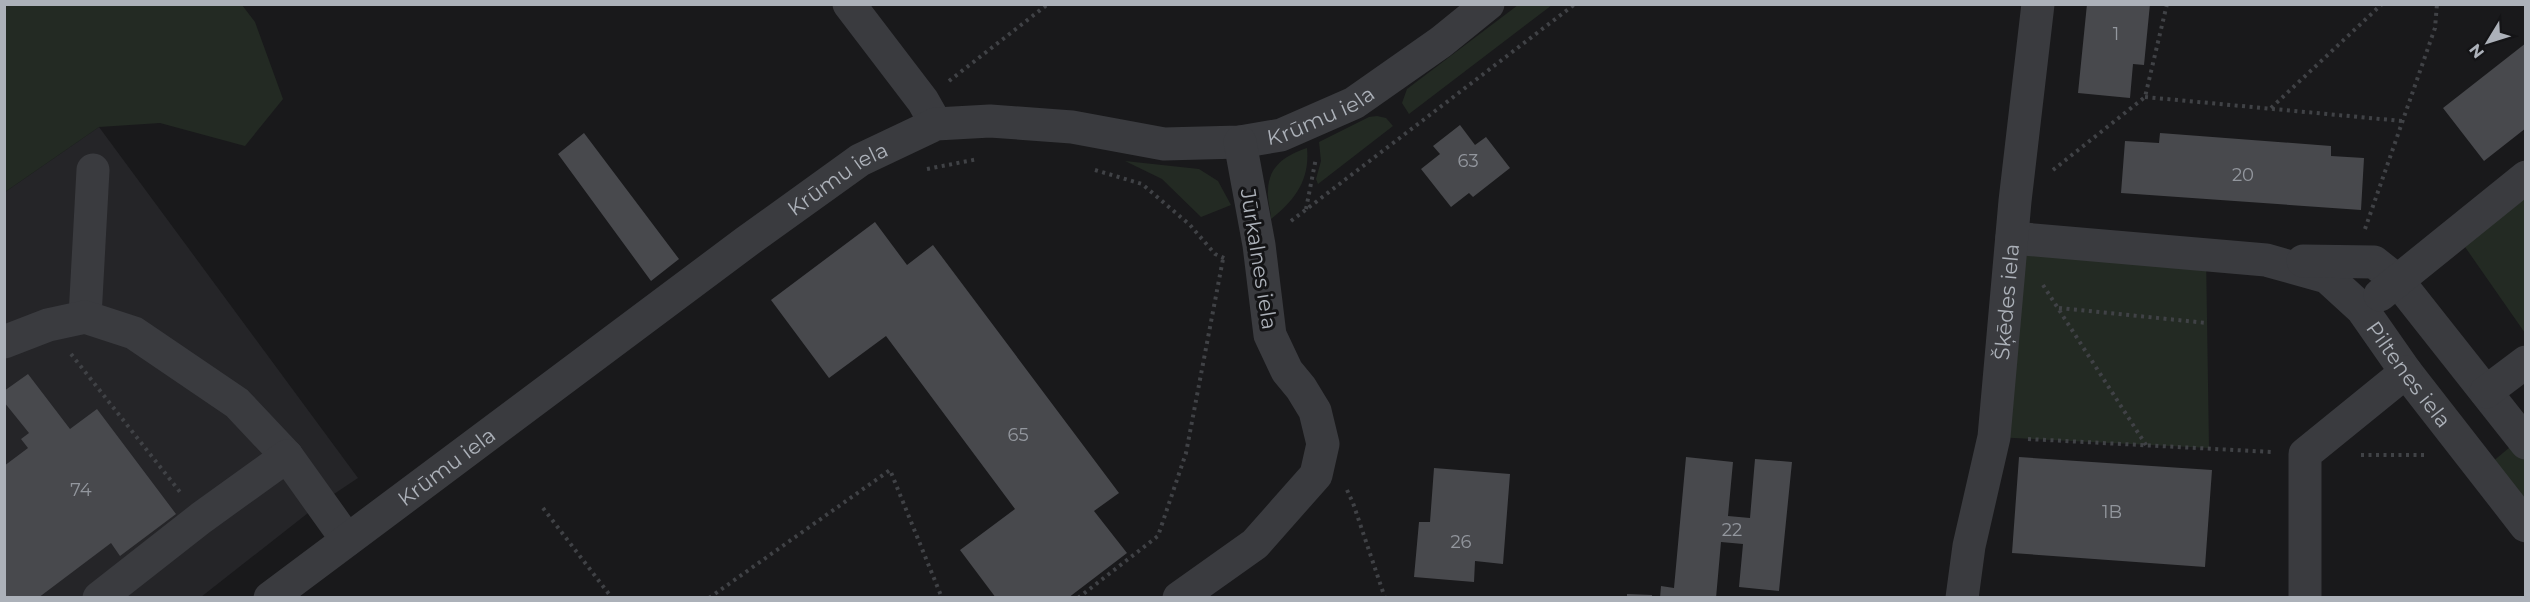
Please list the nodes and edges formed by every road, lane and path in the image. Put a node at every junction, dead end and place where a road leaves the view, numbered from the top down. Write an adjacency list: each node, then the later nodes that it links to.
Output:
1 (849, 4): 11 (street)
2 (1048, 4): 11 (path)
3 (1488, 4): 13 (street, Krūmu iela)
4 (1575, 4): 21 (path)
5 (2038, 4): 20 (street, Šķēdes iela)
6 (2166, 4): 9 (path)
7 (2382, 4): 10 (path)
8 (2437, 4): 12 (path)
9 (2145, 97): 10 (path); 20 (path)
10 (2270, 109): 12 (path)
11 (929, 113): 13 (street, Krūmu iela); 47 (street, Krūmu iela)
12 (2402, 121): 26 (path)
13 (1240, 142): 23 (street, Jūrkalnes iela)
14 (1316, 156): 21 (path)
15 (989, 158): 18 (path)
16 (1090, 168): 24 (path)
17 (93, 170): 30 (street)
18 (925, 170)
19 (2526, 177): 27 (street)
20 (2015, 201): 22 (street, Šķēdes iela)
21 (1306, 210): 23 (path)
22 (2012, 238): 25 (street, Piltenes iela); 28 (path); 37 (street, Šķēdes iela)
23 (1259, 245): 24 (path); 39 (street, Jūrkalnes iela)
24 (1223, 259): 53 (path)
25 (2266, 260): 26 (street, Piltenes iela); 29 (street, Piltenes iela)
26 (2353, 264): 27 (street, Piltenes iela)
27 (2398, 281): 29 (street); 36 (street, Piltenes iela)
28 (2057, 308): 31 (path); 40 (path)
29 (2362, 309): 35 (street, Piltenes iela)
30 (85, 317): 32 (street); 42 (street)
31 (2207, 323)
32 (48, 325): 33 (street); 45 (path)
33 (4, 342)
34 (2526, 362): 36 (street)
35 (2406, 372): 41 (street); 43 (street, Piltenes iela)
36 (2486, 392): 38 (street, Piltenes iela)
37 (1994, 437): 40 (path); 56 (street, Šķēdes iela)
38 (2526, 443)
39 (1323, 444): 54 (street, Jūrkalnes iela); 55 (path)
40 (2147, 445): 41 (path)
41 (2305, 454): 43 (path); 57 (street)
42 (287, 456): 45 (street); 47 (street)
43 (2471, 456): 46 (street, Piltenes iela)
44 (543, 508): 50 (path)
45 (201, 519): 48 (street)
46 (2526, 526)
47 (347, 540): 49 (street, Krūmu iela)
48 (99, 597)
49 (270, 597)
50 (612, 597)
51 (709, 597): 52 (path)
52 (942, 597)
53 (1078, 597)
54 (1179, 597)
55 (1385, 597)
56 (1962, 597)
57 (2305, 597)

